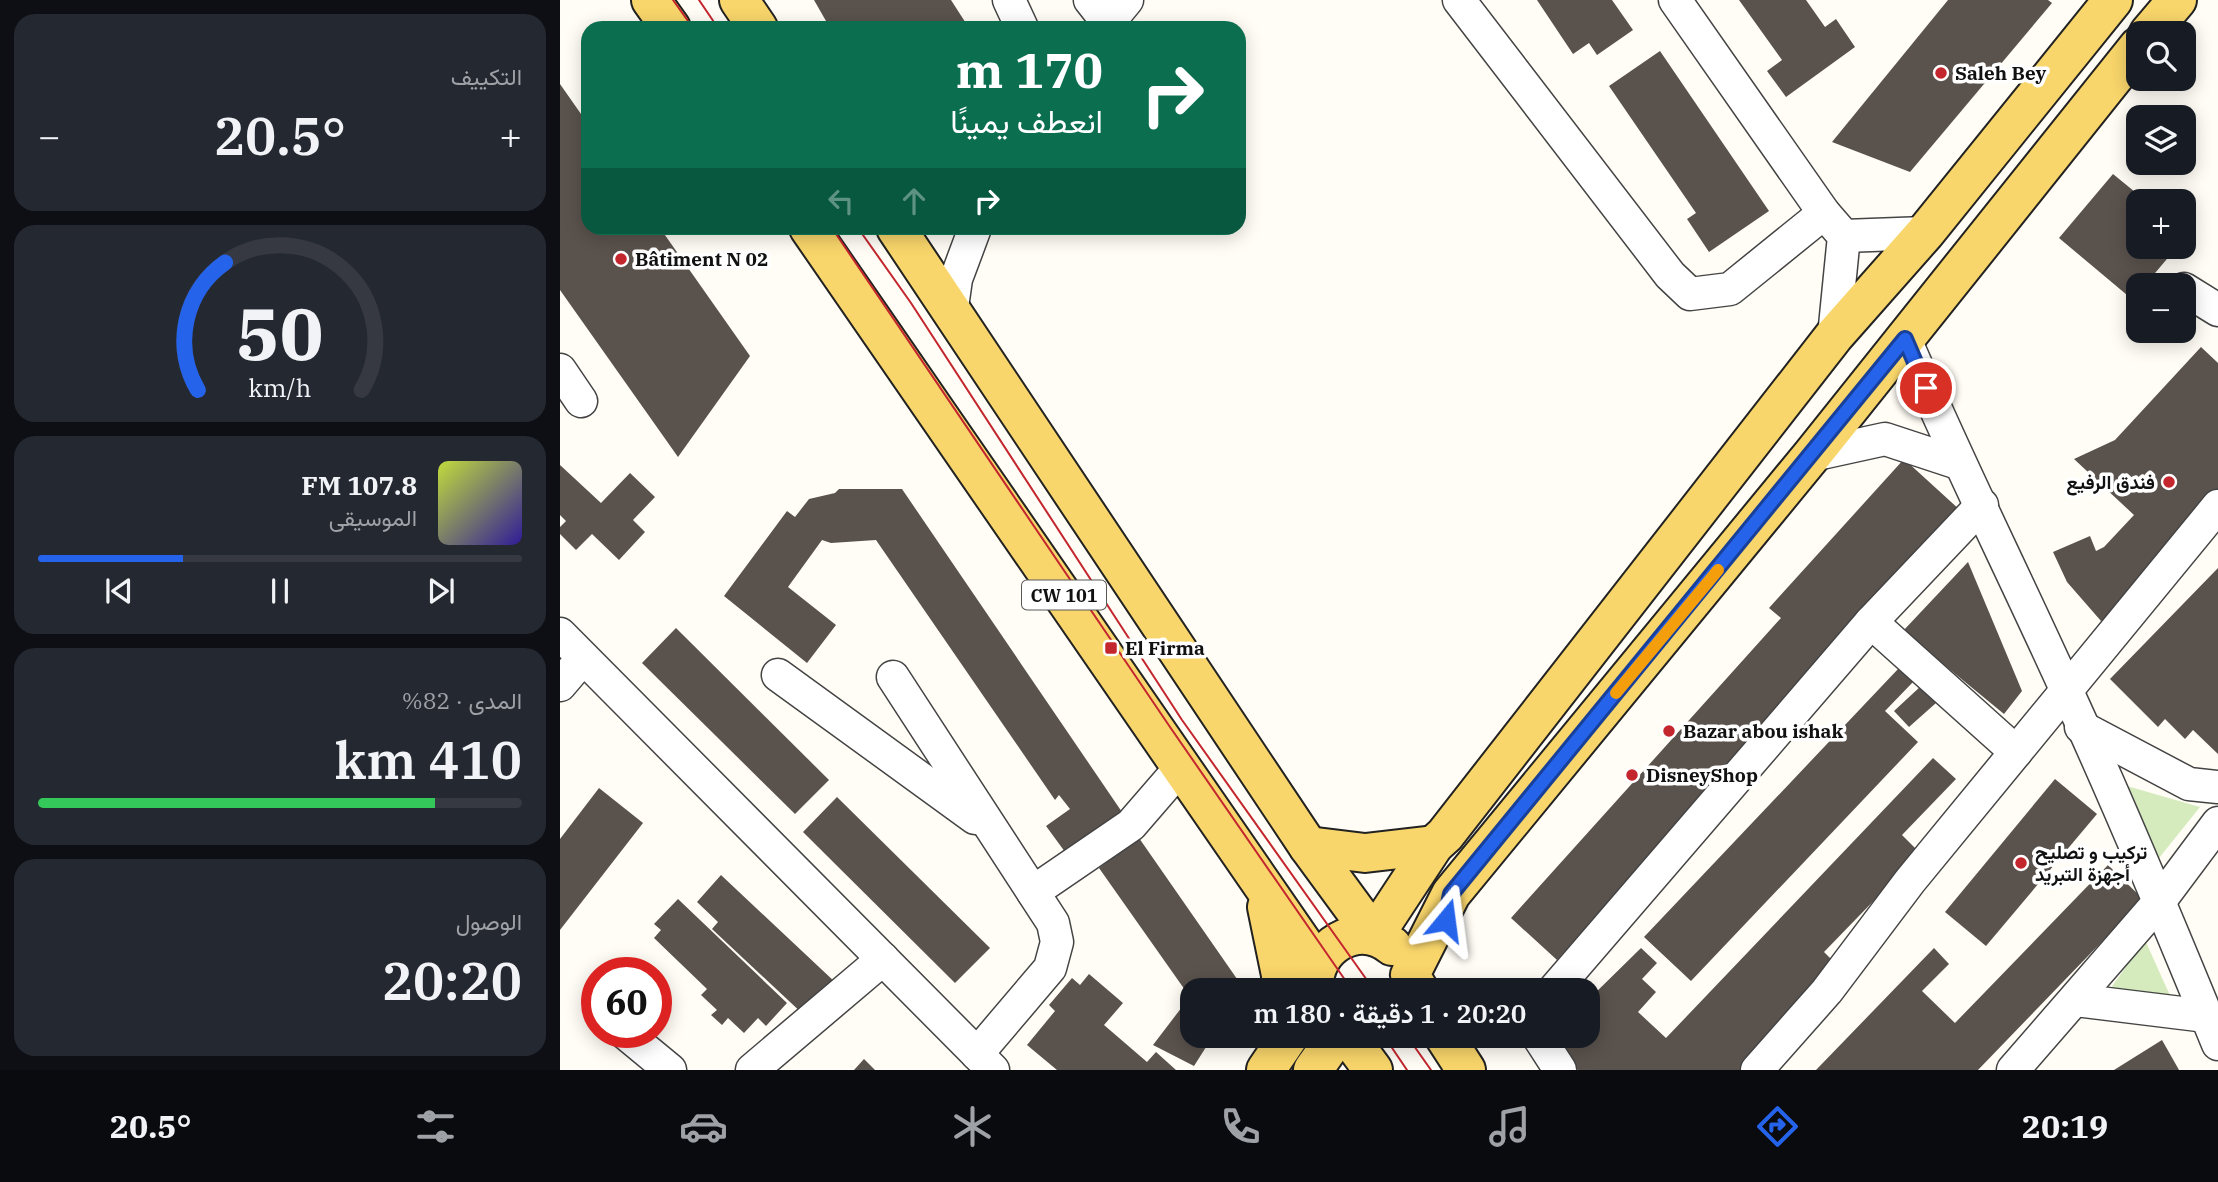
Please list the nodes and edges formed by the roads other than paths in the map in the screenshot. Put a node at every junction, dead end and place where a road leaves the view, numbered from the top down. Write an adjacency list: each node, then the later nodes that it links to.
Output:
1 (651, 0): 8 (main road)
2 (738, 0): 9 (main road)
3 (1009, 0): 10 (street)
4 (1459, 0): 13 (street)
5 (1675, 0): 13 (street)
6 (2113, 0): 14 (main road)
7 (2177, 0): 11 (main road)
8 (666, 21)
9 (753, 21)
10 (1019, 21)
11 (2160, 21)
12 (2126, 62): 22 (main road)
13 (1834, 225): 14 (street); 21 (street)
14 (1925, 233): 21 (main road)
15 (814, 235): 38 (main road, CW 101)
16 (900, 235): 20 (main road, CW 101)
17 (973, 235): 20 (street)
18 (2196, 296): 19 (street)
19 (2218, 310)
20 (951, 314): 43 (main road, CW 101)
21 (1834, 336): 42 (main road)
22 (1905, 339): 25 (main road); 26 (street)
23 (560, 370): 24 (street)
24 (582, 401)
25 (1812, 455): 26 (street); 51 (main road)
26 (1958, 463): 27 (street)
27 (1982, 505): 29 (street); 35 (street)
28 (2218, 506): 35 (street)
29 (1871, 622): 37 (street); 52 (street)
30 (560, 634): 31 (street)
31 (583, 658): 34 (street); 47 (street)
32 (778, 674): 41 (street)
33 (893, 677): 41 (street)
34 (560, 685)
35 (2067, 691): 36 (street); 37 (street)
36 (2081, 727): 39 (street); 45 (street)
37 (2016, 752): 69 (street)
38 (1182, 766): 44 (street); 48 (main road, CW 101)
39 (2218, 787)
40 (2218, 823): 45 (street)
41 (992, 830): 44 (street)
42 (1434, 845): 43 (main road); 46 (main road)
43 (1308, 846): 46 (main road, CW 101)
44 (1032, 892): 61 (street)
45 (2159, 902): 53 (street); 54 (street)
46 (1374, 936): 49 (main road); 50 (main road)
47 (883, 959): 61 (street); 63 (street)
48 (1305, 978)
49 (1311, 978)
50 (1414, 978)
51 (1422, 978)
52 (1564, 978)
53 (2075, 1000): 54 (street); 70 (street)
54 (2212, 1030)
55 (643, 1048): 62 (street)
56 (1266, 1048): 64 (main road)
57 (1281, 1048): 65 (main road)
58 (1329, 1048): 66 (main road)
59 (1357, 1048): 67 (main road)
60 (1546, 1048): 68 (street)
61 (985, 1062)
62 (670, 1070)
63 (752, 1070)
64 (1257, 1070)
65 (1266, 1070)
66 (1313, 1070)
67 (1373, 1070)
68 (1560, 1070)
69 (1757, 1070)
70 (2013, 1070)

